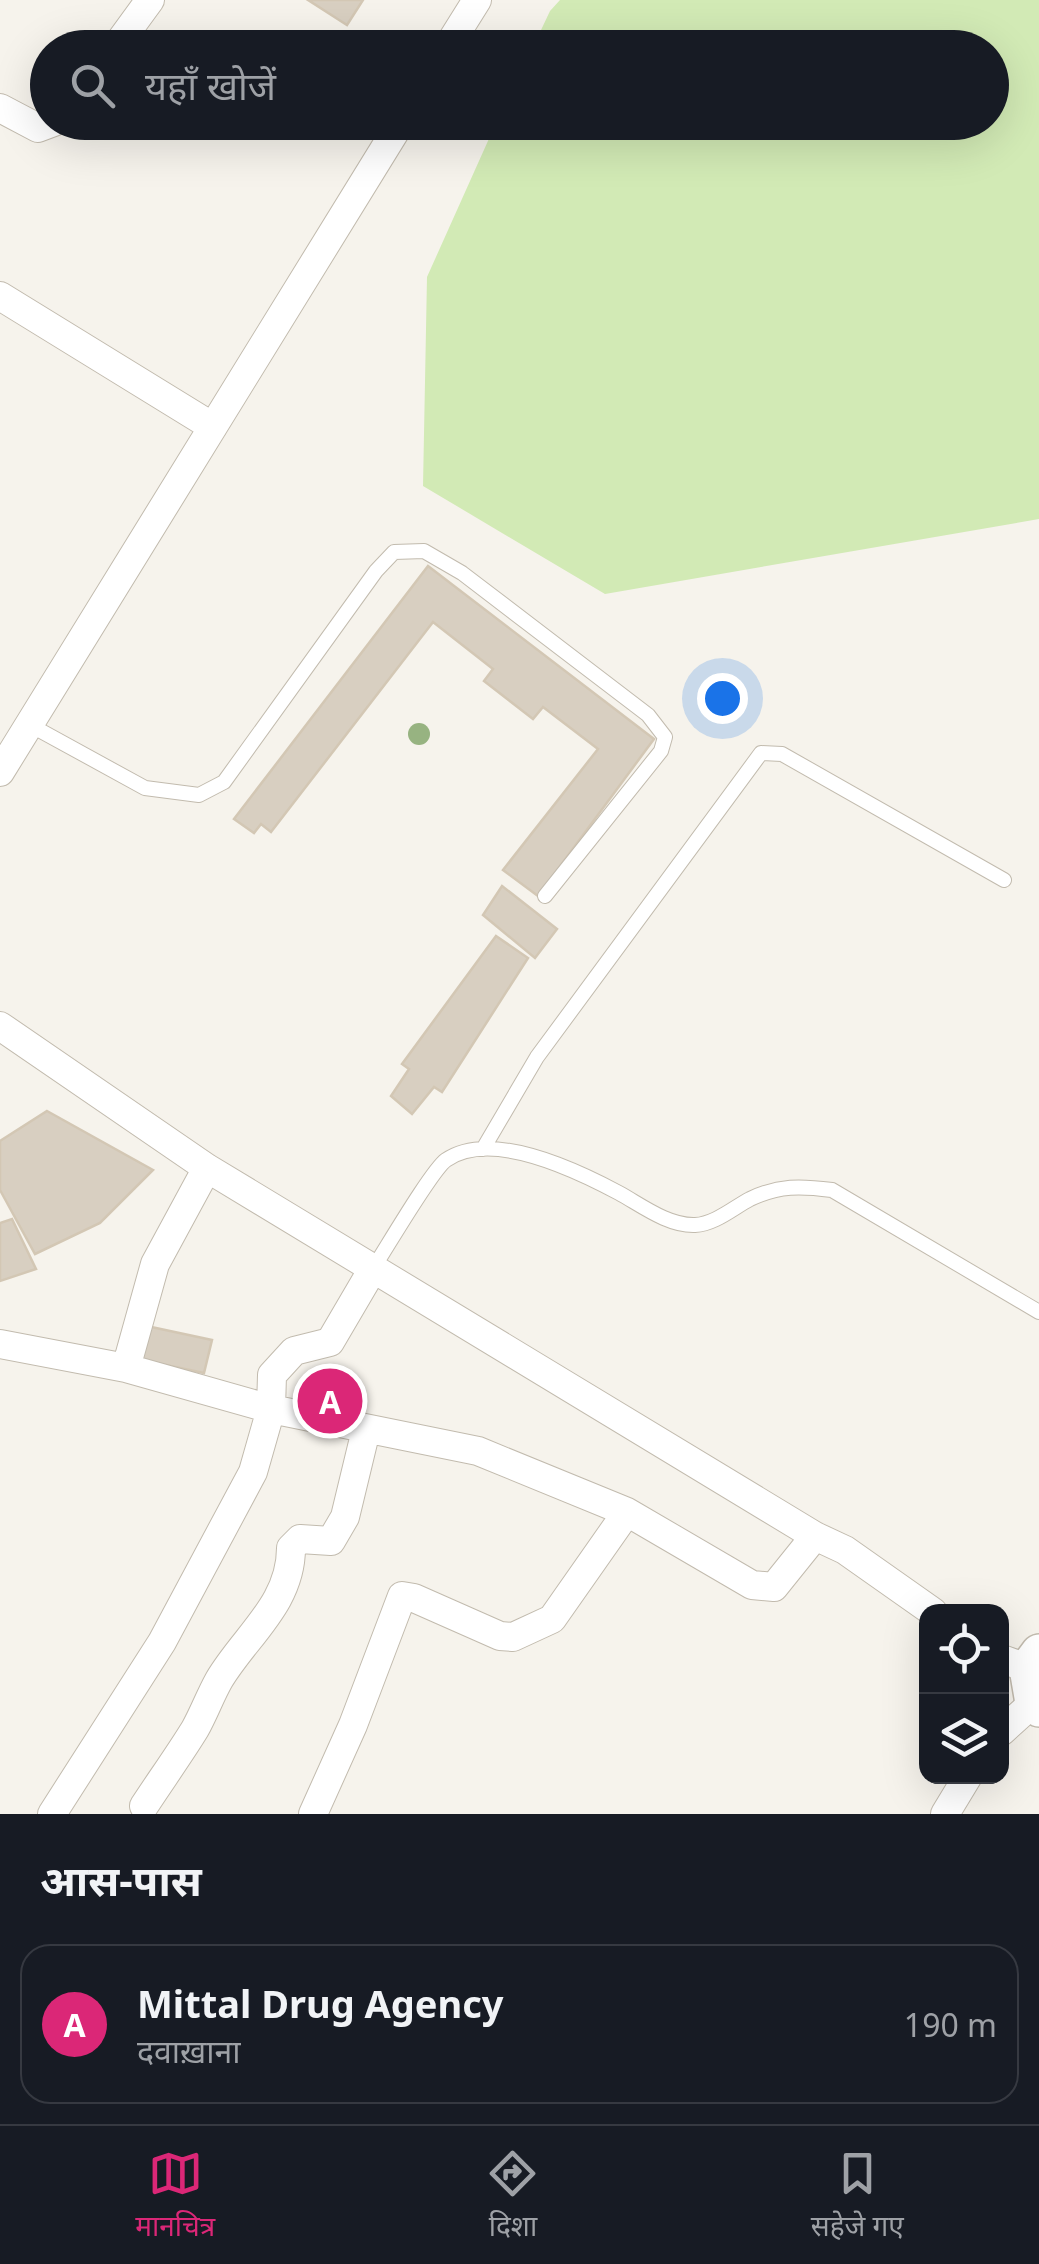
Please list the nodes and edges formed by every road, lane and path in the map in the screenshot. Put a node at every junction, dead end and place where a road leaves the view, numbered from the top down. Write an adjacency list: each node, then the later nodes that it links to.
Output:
1 (150, 0): 3 (street)
2 (477, 0): 4 (street)
3 (128, 30)
4 (459, 30)
5 (0, 108): 6 (street)
6 (30, 124)
7 (390, 140): 9 (street)
8 (0, 296): 9 (street)
9 (214, 426): 10 (street)
10 (30, 725): 11 (street); 13 (lane)
11 (0, 772)
12 (1004, 880): 15 (lane)
13 (546, 896)
14 (0, 1026): 16 (street)
15 (483, 1149): 17 (lane); 18 (lane)
16 (206, 1168): 17 (street); 20 (street)
17 (374, 1267): 21 (street); 24 (street)
18 (1039, 1312)
19 (0, 1344): 20 (street)
20 (126, 1368): 21 (street)
21 (271, 1409): 22 (street); 31 (street)
22 (366, 1430): 23 (street); 30 (street)
23 (627, 1512): 24 (street); 32 (street)
24 (815, 1536): 25 (street)
25 (922, 1604)
26 (1022, 1660): 27 (street)
27 (1036, 1706): 28 (street)
28 (1009, 1726)
29 (963, 1784): 33 (street)
30 (144, 1806)
31 (52, 1814)
32 (313, 1814)
33 (945, 1814)

